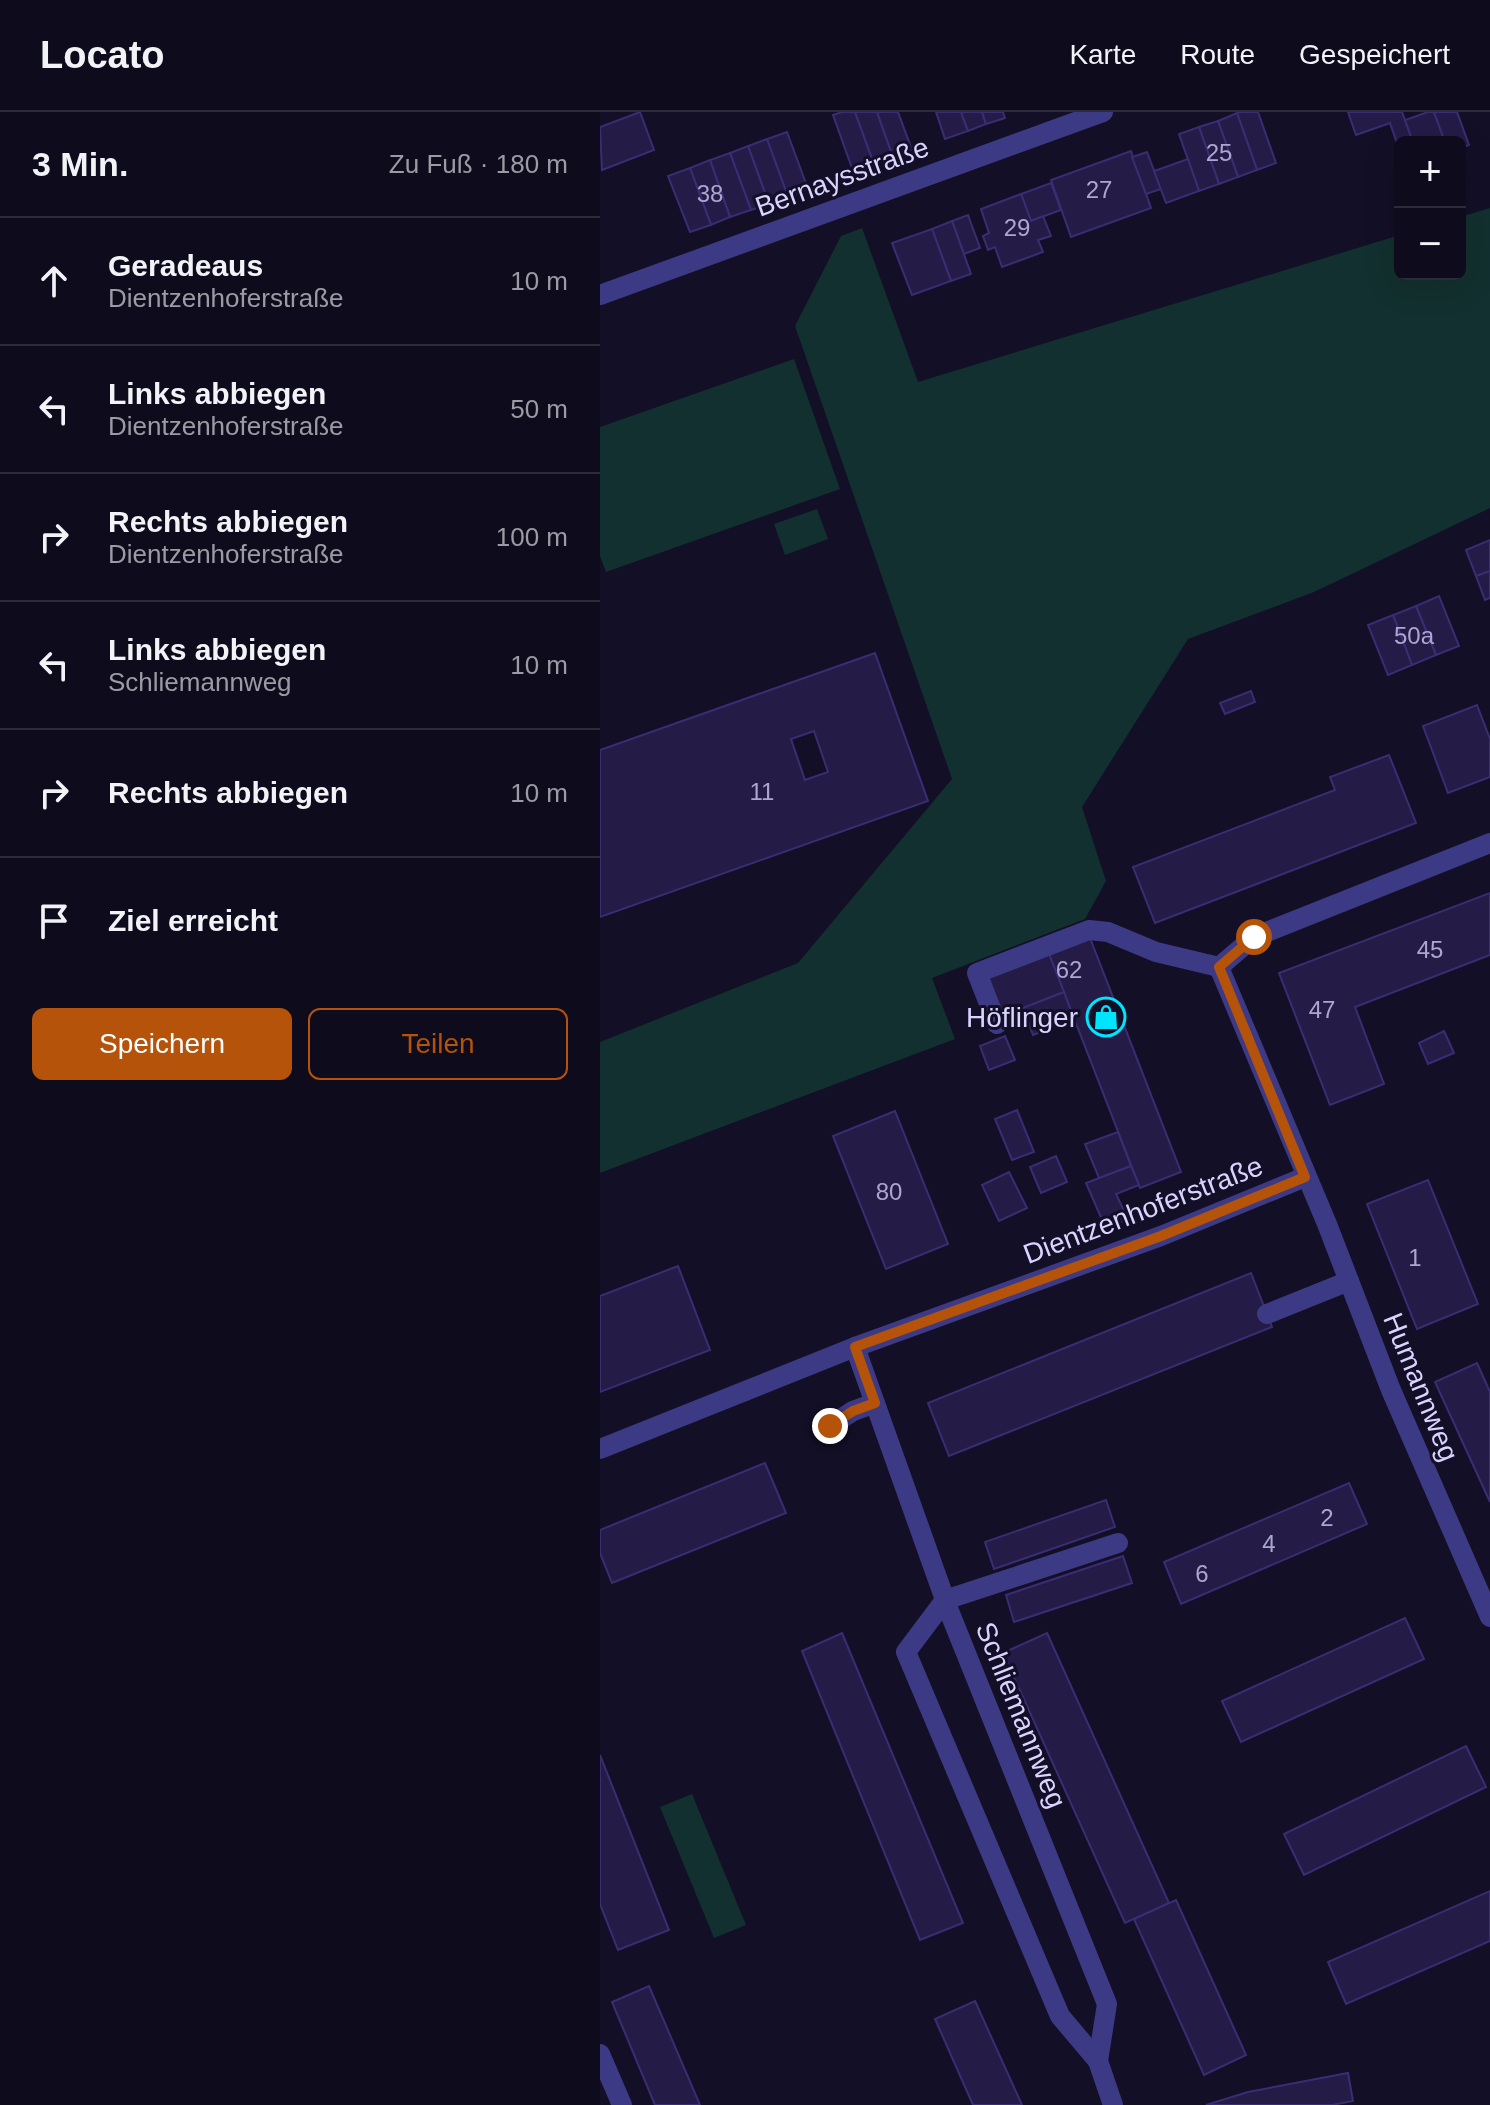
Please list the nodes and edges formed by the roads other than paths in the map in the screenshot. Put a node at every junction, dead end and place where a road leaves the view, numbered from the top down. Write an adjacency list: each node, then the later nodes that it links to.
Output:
1 (1103, 112): 2 (street, Bernaysstraße)
2 (600, 295)
3 (1490, 843): 4 (street)
4 (1219, 967): 5 (street); 6 (street, Dientzenhoferstraße)
5 (997, 1024)
6 (1305, 1177): 7 (street, Humannweg); 9 (street, Dientzenhoferstraße)
7 (1349, 1281): 8 (street); 15 (street, Humannweg)
8 (1267, 1314)
9 (855, 1347): 10 (street, Schliemannweg); 12 (street, Dientzenhoferstraße)
10 (875, 1403): 11 (street); 14 (street, Schliemannweg)
11 (830, 1426)
12 (600, 1449)
13 (1118, 1543): 14 (street)
14 (945, 1600): 17 (street, Schliemannweg); 17 (street)
15 (1490, 1617)
16 (600, 2054): 18 (street)
17 (1098, 2061): 19 (street, Schliemannweg)
18 (622, 2105)
19 (1113, 2105)

